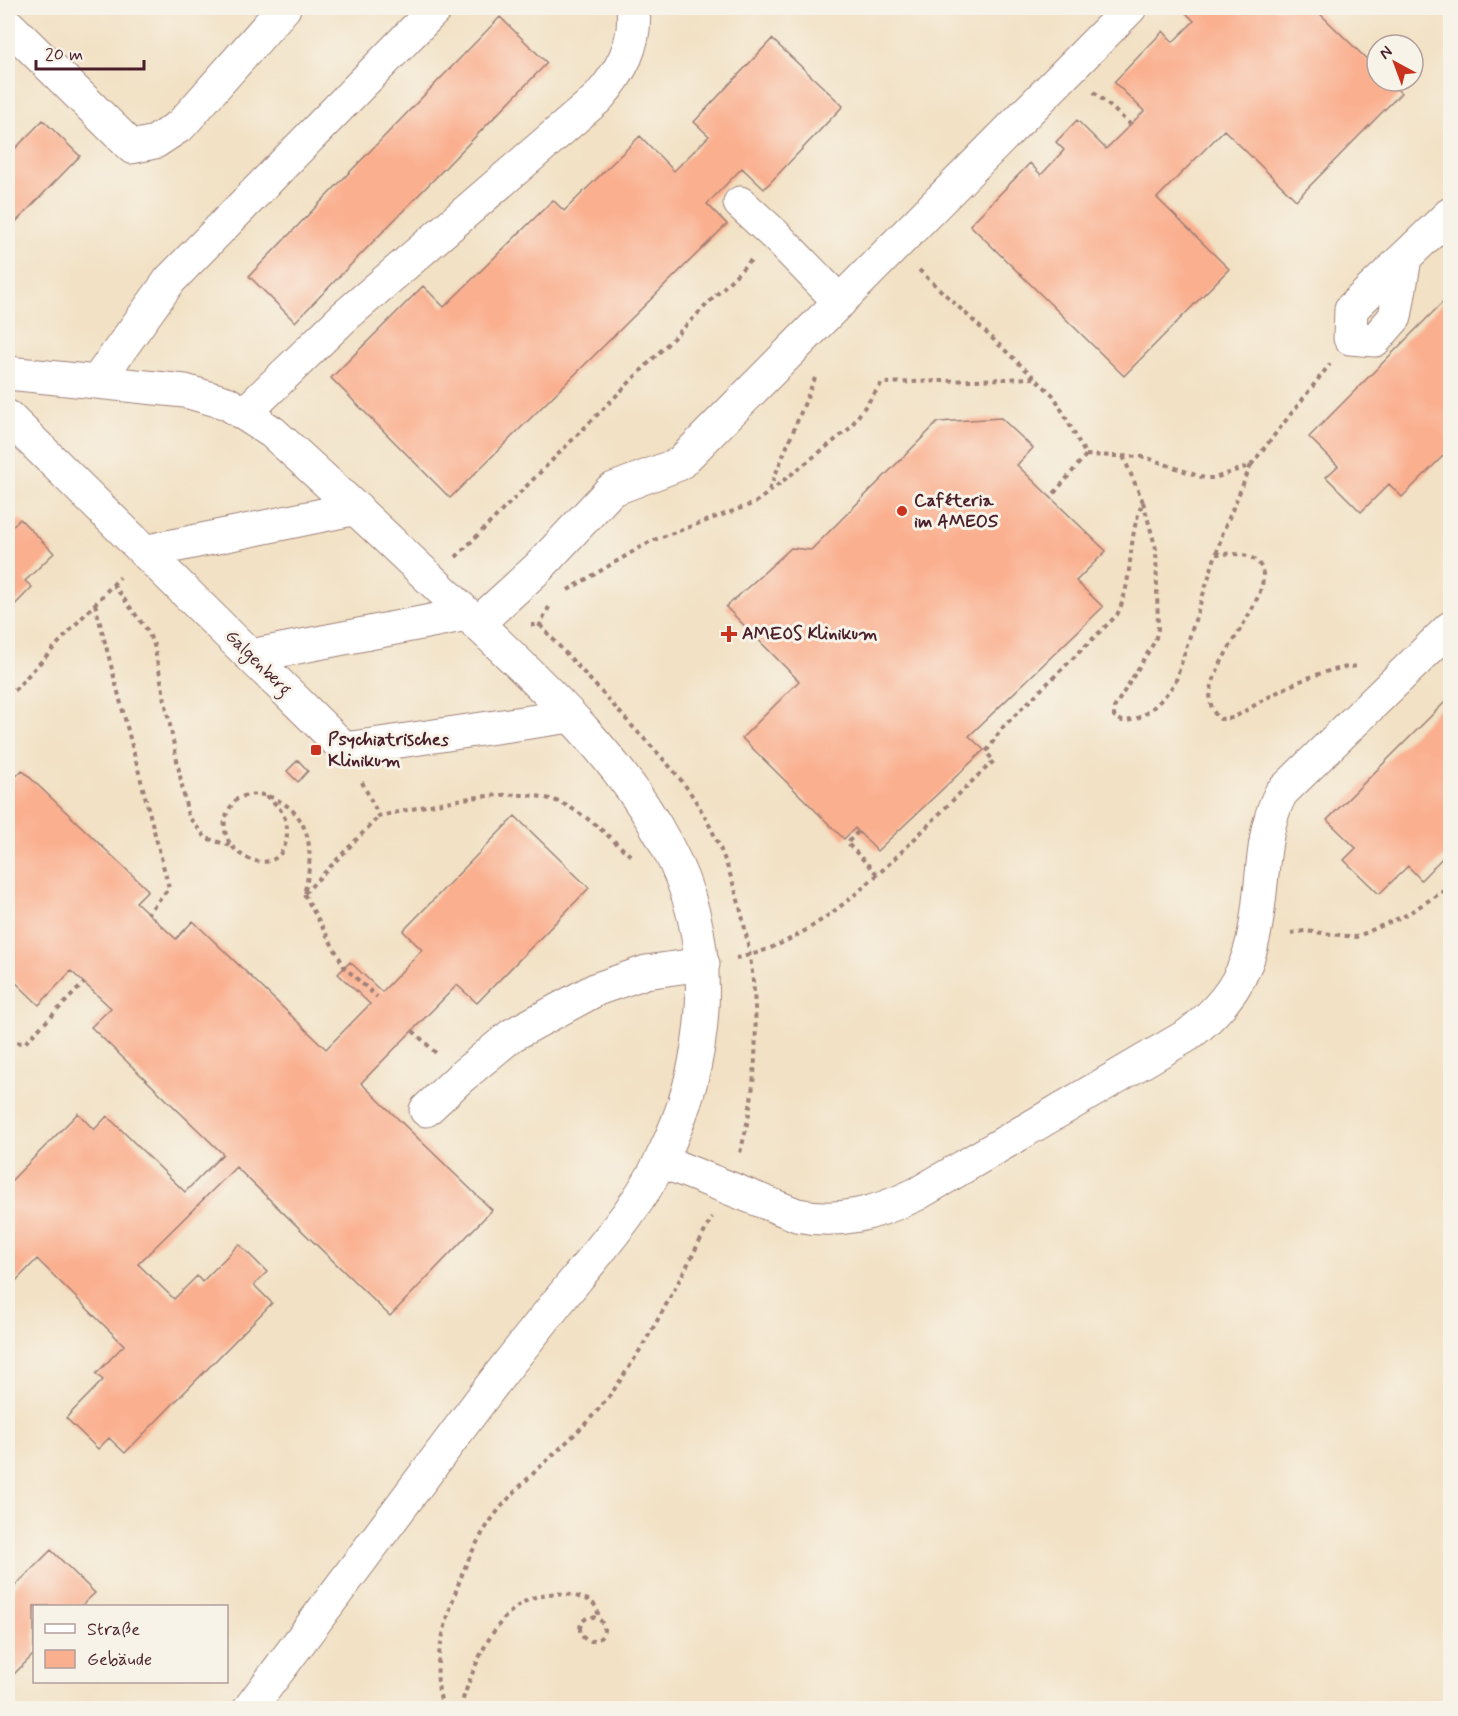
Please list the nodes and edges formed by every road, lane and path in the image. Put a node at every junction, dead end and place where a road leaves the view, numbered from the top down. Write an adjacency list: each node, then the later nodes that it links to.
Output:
1 (284, 8): 5 (street)
2 (436, 8): 17 (street)
3 (633, 8): 18 (street)
4 (1130, 8): 6 (street)
5 (8, 25)
6 (1069, 70): 7 (path); 11 (street)
7 (1130, 124)
8 (740, 203): 10 (street)
9 (1450, 214): 13 (street)
10 (776, 236): 12 (street); 29 (path)
11 (894, 247): 12 (street); 16 (path)
12 (840, 302): 34 (street)
13 (1350, 338): 22 (path)
14 (8, 372): 17 (street)
15 (817, 374): 23 (path)
16 (1035, 378): 20 (path); 23 (path)
17 (98, 380): 18 (street)
18 (245, 413): 26 (street)
19 (8, 417): 27 (street, Galgenberg)
20 (1086, 455): 21 (path); 24 (path)
21 (1123, 456): 22 (path); 25 (path)
22 (1251, 465): 28 (path)
23 (768, 491): 31 (path)
24 (1051, 497)
25 (1143, 502): 28 (path); 49 (path)
26 (357, 508): 27 (street); 29 (street)
27 (144, 552): 30 (path); 38 (street, Galgenberg)
28 (1216, 554): 40 (path)
29 (432, 580): 34 (street)
30 (113, 585): 33 (path); 47 (path)
31 (561, 594)
32 (554, 599): 36 (path)
33 (95, 604): 41 (path); 52 (path)
34 (472, 619): 38 (street); 39 (street)
35 (530, 625): 36 (path)
36 (540, 625): 39 (path); 54 (path)
37 (1450, 628): 53 (street)
38 (250, 656): 43 (street, Galgenberg)
39 (520, 663): 42 (street)
40 (1362, 666)
41 (8, 697)
42 (571, 716): 43 (street); 55 (street)
43 (345, 749): 45 (path)
44 (266, 796): 47 (path); 47 (path); 51 (path)
45 (380, 816): 48 (path); 51 (path)
46 (858, 832): 49 (path)
47 (232, 846)
48 (636, 861)
49 (877, 874): 54 (path)
50 (1450, 887): 53 (path)
51 (304, 894): 57 (path)
52 (148, 913)
53 (1255, 936): 63 (street)
54 (750, 955): 55 (path); 63 (path)
55 (703, 964): 61 (street); 62 (street)
56 (84, 983): 60 (path)
57 (377, 997)
58 (412, 1031): 59 (path)
59 (423, 1041)
60 (8, 1042)
61 (426, 1110)
62 (661, 1161): 63 (street); 65 (street)
63 (727, 1188): 66 (path)
64 (598, 1618): 64 (path); 67 (path)
65 (250, 1708)
66 (444, 1708)
67 (460, 1708)

